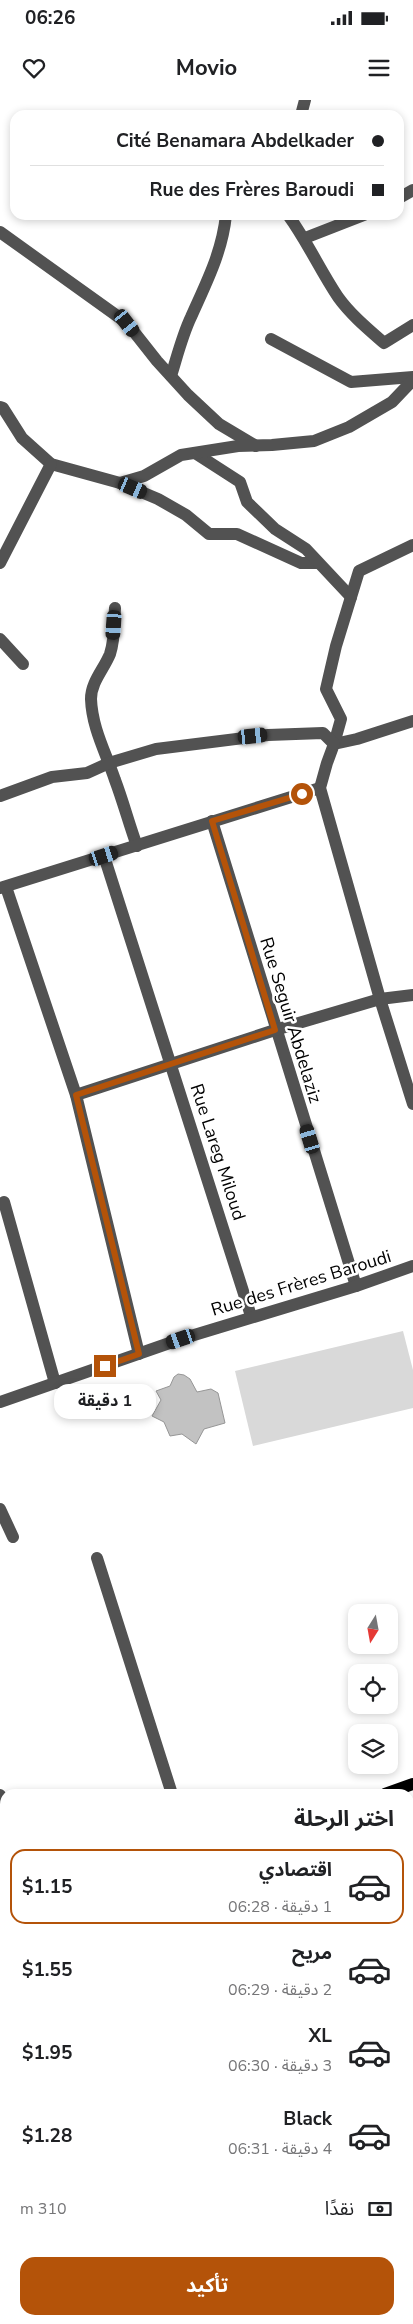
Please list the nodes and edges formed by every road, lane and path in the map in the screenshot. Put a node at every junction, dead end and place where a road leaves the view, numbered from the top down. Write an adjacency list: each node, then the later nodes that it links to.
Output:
1 (225, 220): 8 (street)
2 (292, 220): 5 (street)
3 (351, 220): 5 (street)
4 (0, 232): 8 (street)
5 (305, 238): 6 (street)
6 (413, 325)
7 (271, 339): 9 (street)
8 (171, 376): 11 (street)
9 (413, 378): 11 (street)
10 (0, 408): 13 (street)
11 (256, 446): 12 (street)
12 (195, 453): 14 (street); 17 (street)
13 (51, 464): 14 (street); 16 (street)
14 (120, 483): 17 (street)
15 (413, 545): 18 (street)
16 (0, 563)
17 (318, 563): 18 (street)
18 (351, 597): 23 (street)
19 (115, 608): 24 (street)
20 (0, 639): 21 (street)
21 (23, 664)
22 (413, 721): 23 (street)
23 (334, 744): 24 (street); 25 (street)
24 (109, 764): 26 (street); 28 (street)
25 (320, 788): 27 (street); 32 (street)
26 (0, 796)
27 (212, 821): 28 (street); 33 (street, Rue Seguir Abdelaziz)
28 (137, 846): 29 (street)
29 (104, 856): 30 (street); 34 (street, Rue Lareg Miloud)
30 (3, 887): 35 (street)
31 (413, 995): 32 (street)
32 (380, 999): 33 (street); 36 (street)
33 (275, 1030): 34 (street); 39 (street, Rue Seguir Abdelaziz)
34 (171, 1064): 35 (street); 40 (street, Rue Lareg Miloud)
35 (76, 1095): 41 (street)
36 (413, 1104)
37 (4, 1202): 42 (street)
38 (413, 1266): 39 (street, Rue des Frères Baroudi)
39 (356, 1286): 40 (street, Rue des Frères Baroudi)
40 (251, 1316): 41 (street, Rue des Frères Baroudi)
41 (139, 1354): 42 (street, Rue des Frères Baroudi)
42 (55, 1383): 43 (street, Rue des Frères Baroudi)
43 (0, 1402)
44 (0, 1509): 45 (street)
45 (13, 1537)
46 (97, 1558): 48 (street)
47 (413, 1784): 49 (main road)
48 (170, 1789)
49 (399, 1789)

